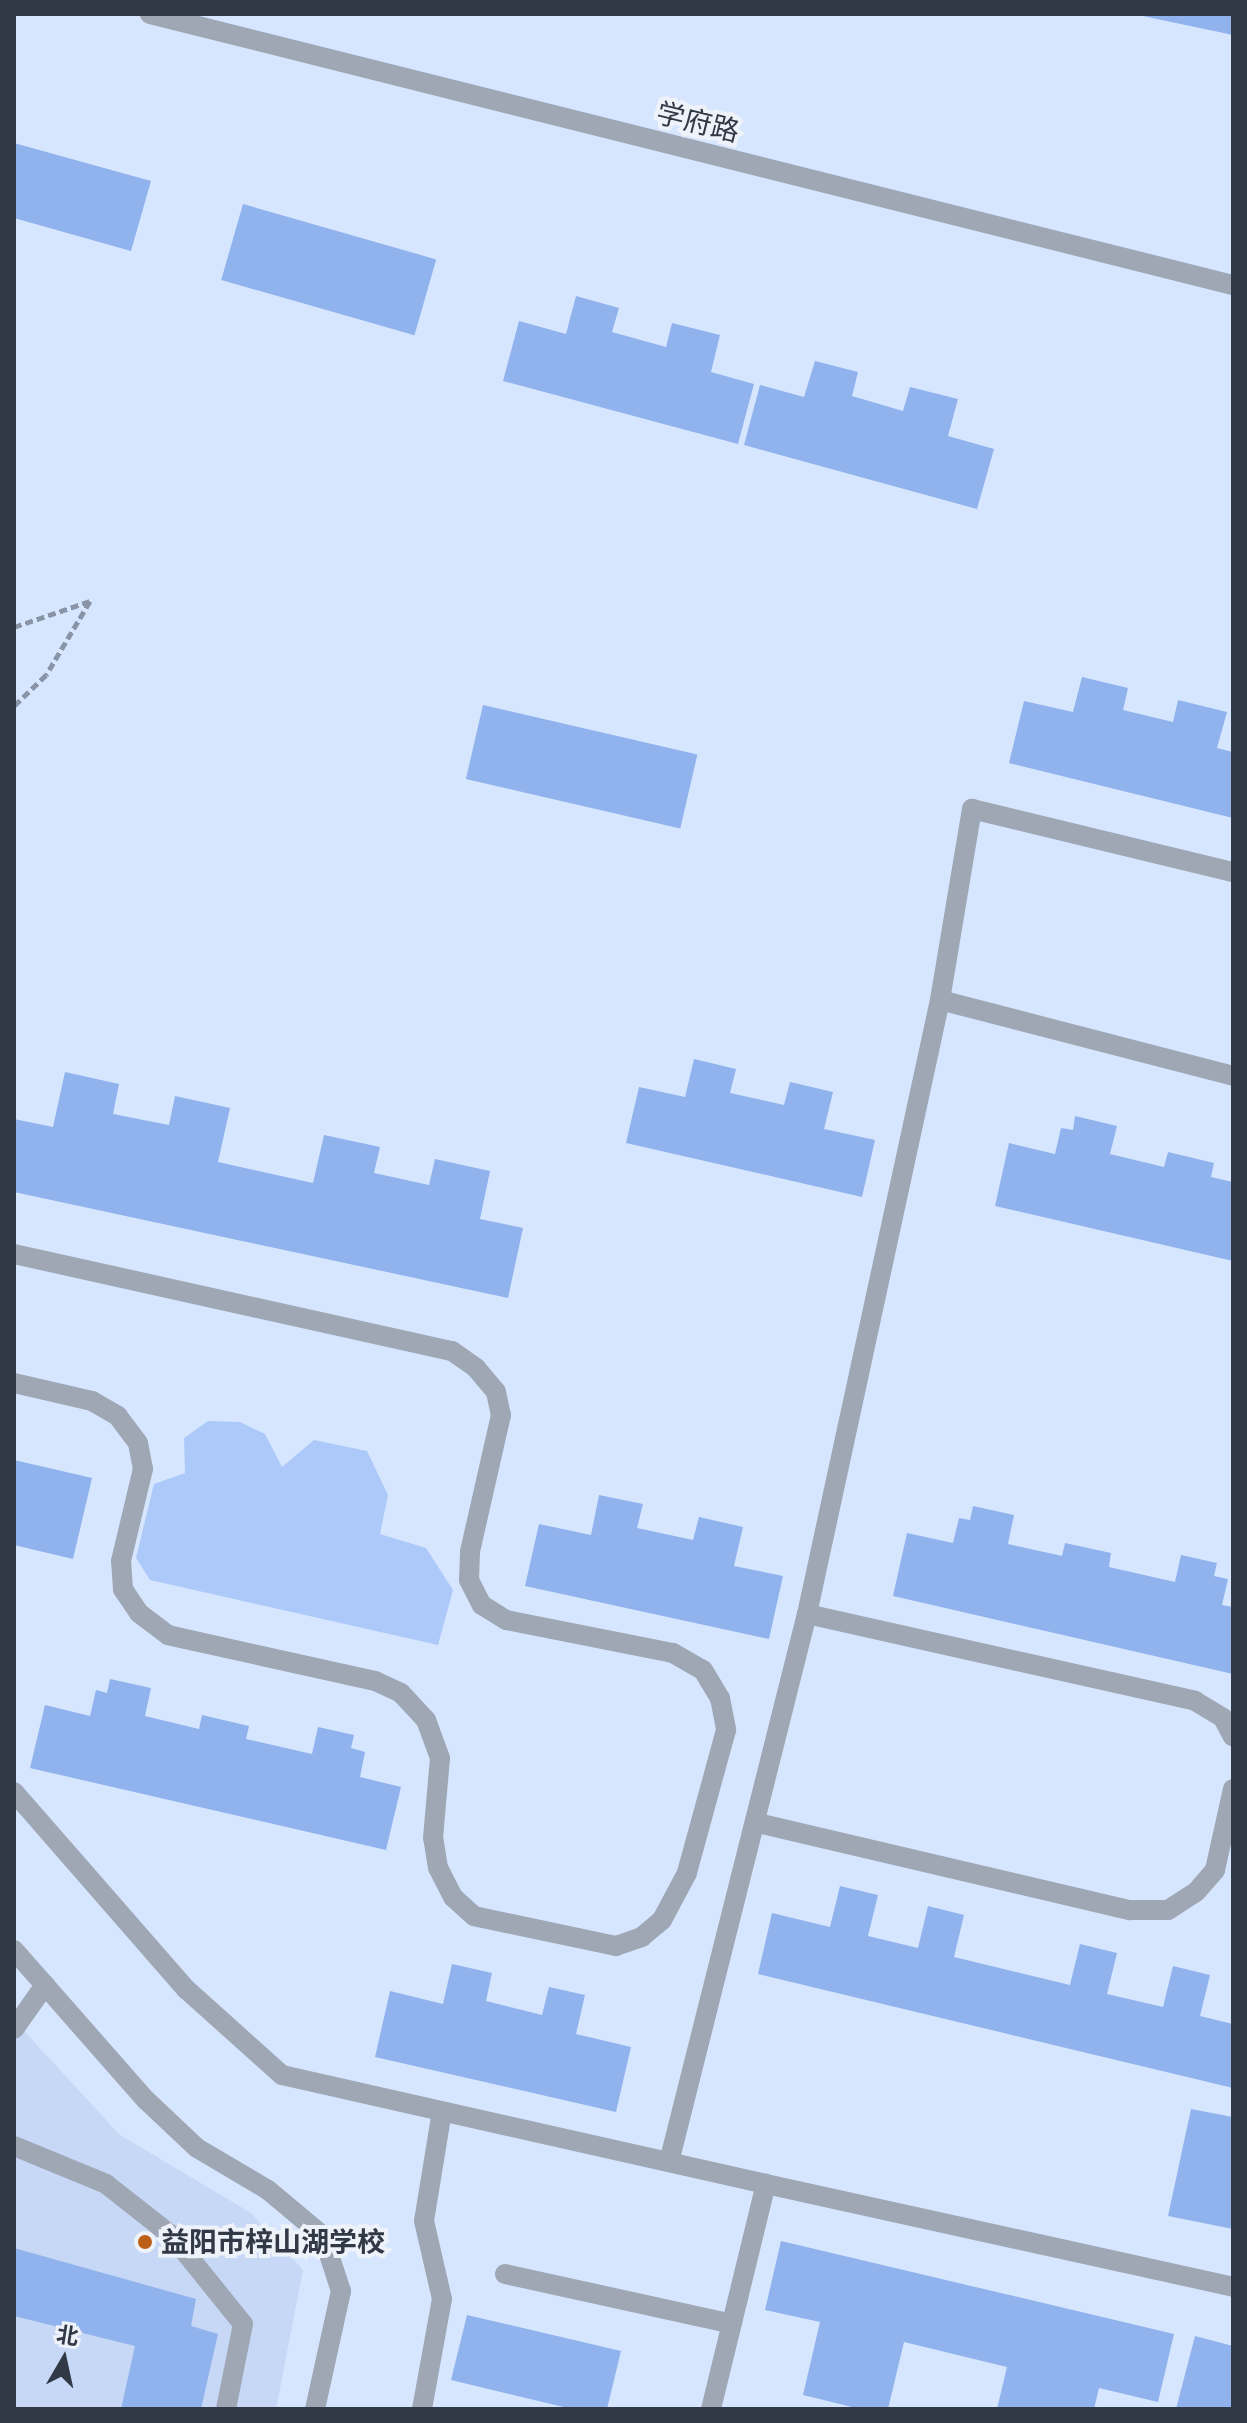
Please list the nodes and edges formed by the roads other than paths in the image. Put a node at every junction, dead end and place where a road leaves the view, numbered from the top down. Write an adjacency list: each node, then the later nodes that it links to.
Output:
1 (150, 14): 2 (street, 学府路)
2 (1233, 285)
3 (1233, 872): 4 (street)
4 (940, 1000): 5 (street); 8 (street)
5 (1233, 1076)
6 (14, 1254): 7 (street)
7 (14, 1383)
8 (807, 1614): 9 (street); 12 (street)
9 (1233, 1737)
10 (1233, 1789): 12 (street)
11 (14, 1792): 16 (street)
12 (758, 1823): 18 (street)
13 (14, 1950): 14 (street)
14 (45, 1985): 15 (street); 24 (street)
15 (14, 2029)
16 (442, 2111): 18 (street); 25 (street)
17 (14, 2146): 23 (street)
18 (669, 2162): 19 (street)
19 (766, 2184): 21 (street); 22 (street)
20 (505, 2274): 22 (street)
21 (1233, 2287)
22 (732, 2324): 26 (street)
23 (226, 2409)
24 (315, 2409)
25 (422, 2409)
26 (711, 2409)

